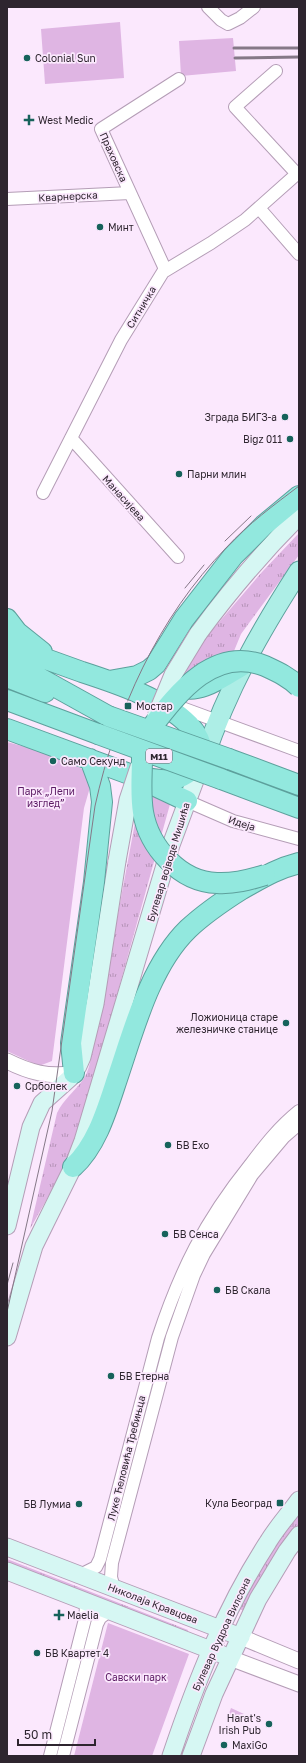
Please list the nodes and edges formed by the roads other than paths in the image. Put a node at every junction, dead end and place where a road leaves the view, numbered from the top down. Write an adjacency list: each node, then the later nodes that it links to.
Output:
1 (208, 7): 2 (street)
2 (254, 7)
3 (276, 71): 5 (street)
4 (179, 79): 6 (street, Праховска)
5 (298, 173): 8 (street, Ситничка)
6 (130, 193): 7 (street, Кварнерска); 10 (street, Праховска)
7 (7, 199)
8 (259, 208): 9 (street); 10 (street, Ситничка)
9 (299, 254)
10 (165, 269): 11 (street, Ситничка)
11 (71, 438): 12 (street, Ситничка); 15 (street, Манасијева)
12 (42, 493)
13 (299, 496): 20 (highway)
14 (299, 516): 31 (main road, bridge)
15 (178, 557)
16 (299, 571): 22 (main road, Булевар војводе Мишића)
17 (7, 619): 21 (highway)
18 (7, 645): 21 (highway)
19 (7, 656): 28 (highway)
20 (162, 656): 22 (highway); 24 (highway)
21 (55, 662): 24 (highway)
22 (243, 665): 29 (main road, Булевар војводе Мишића)
23 (7, 678): 28 (highway, M11)
24 (109, 681): 26 (highway)
25 (299, 687): 31 (highway, bridge)
26 (145, 696): 29 (street); 35 (highway)
27 (7, 700): 32 (highway, M11)
28 (108, 716): 38 (highway, M11, bridge)
29 (217, 720): 33 (street); 35 (main road, Булевар војводе Мишића)
30 (9, 728): 32 (highway); 36 (highway)
31 (151, 728): 34 (main road, bridge)
32 (98, 734): 40 (highway, M11, bridge)
33 (299, 750)
34 (142, 757): 43 (highway, bridge); 45 (main road, bridge)
35 (204, 758): 37 (highway); 39 (main road, Булевар војводе Мишића)
36 (90, 759): 37 (highway); 45 (highway)
37 (132, 775): 39 (highway)
38 (299, 785)
39 (187, 801): 41 (street, Идеја); 48 (main road, Булевар војводе Мишића)
40 (299, 808)
41 (299, 839)
42 (299, 862): 43 (highway)
43 (265, 875): 48 (highway, bridge)
44 (7, 1061): 45 (street)
45 (74, 1073): 49 (main road)
46 (299, 1111): 55 (street, Луке Ћеловића Требињца)
47 (299, 1124): 56 (street, Луке Ћеловића Требињца)
48 (73, 1167): 50 (main road, Булевар војводе Мишића)
49 (7, 1226)
50 (7, 1337)
51 (299, 1500): 59 (main road, Булевар Вудроа Вилсона)
52 (299, 1535): 60 (main road, Булевар Вудроа Вилсона)
53 (7, 1547): 55 (main road, Николаја Кравцова)
54 (8, 1571): 57 (main road)
55 (80, 1575): 56 (main road, Николаја Кравцова)
56 (114, 1588): 59 (main road, Николаја Кравцова)
57 (85, 1601): 58 (main road); 65 (street)
58 (110, 1611): 61 (main road); 66 (street)
59 (221, 1630): 60 (main road, Николаја Кравцова); 61 (main road, Булевар Вудроа Вилсона)
60 (241, 1637): 62 (main road, Булевар Вудроа Вилсона); 63 (street, Николаја Кравцова)
61 (211, 1650): 62 (main road); 67 (main road, Булевар Вудроа Вилсона)
62 (230, 1658): 64 (street); 68 (main road, Булевар Вудроа Вилсона)
63 (299, 1661)
64 (299, 1684)
65 (50, 1756)
66 (63, 1756)
67 (171, 1756)
68 (191, 1756)

